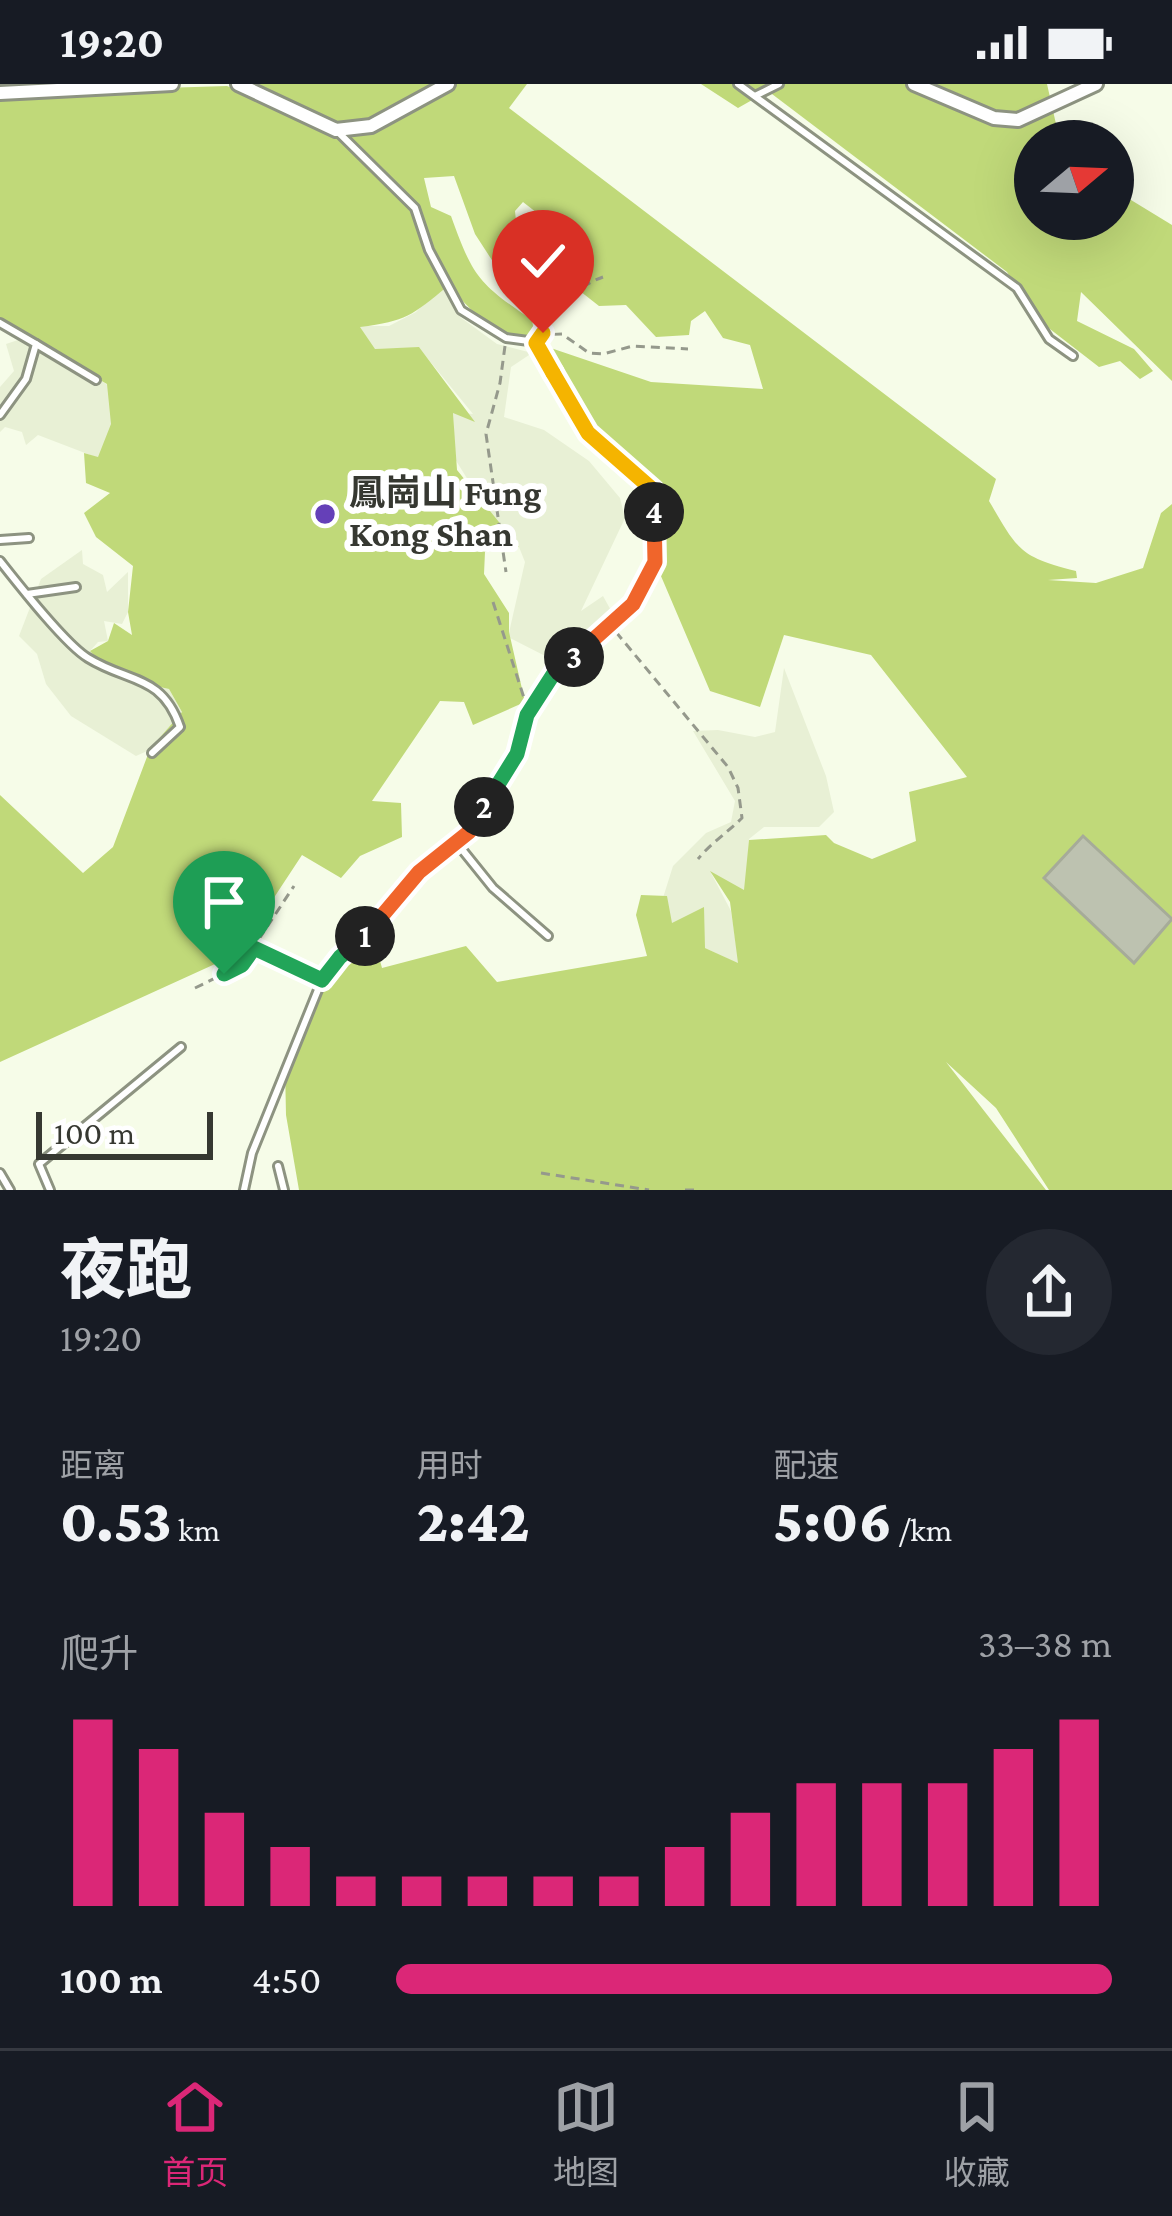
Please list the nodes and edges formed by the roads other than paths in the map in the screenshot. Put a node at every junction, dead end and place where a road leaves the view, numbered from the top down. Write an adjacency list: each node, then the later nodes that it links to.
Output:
1 (172, 84): 8 (street)
2 (238, 84): 10 (street)
3 (448, 84): 10 (street)
4 (738, 84): 9 (lane)
5 (779, 84): 9 (lane)
6 (914, 84): 7 (street)
7 (1096, 84)
8 (0, 93)
9 (755, 97): 13 (lane)
10 (336, 130): 22 (lane)
11 (0, 323): 12 (lane)
12 (36, 344): 14 (lane); 15 (lane)
13 (1073, 356)
14 (96, 380)
15 (0, 415)
16 (29, 538): 17 (lane)
17 (0, 540)
18 (0, 561): 20 (lane)
19 (76, 587): 20 (lane)
20 (27, 594): 21 (lane)
21 (152, 753)
22 (456, 842): 23 (lane); 25 (lane)
23 (548, 936)
24 (254, 948): 25 (lane)
25 (322, 980): 31 (lane)
26 (181, 1047): 30 (lane)
27 (278, 1166): 32 (lane)
28 (0, 1173): 29 (lane)
29 (10, 1190)
30 (50, 1190)
31 (244, 1190)
32 (284, 1190)

